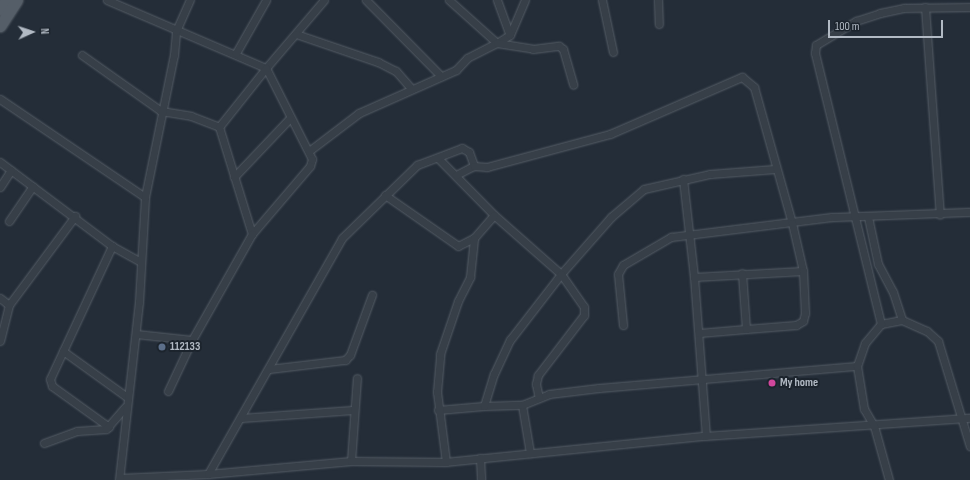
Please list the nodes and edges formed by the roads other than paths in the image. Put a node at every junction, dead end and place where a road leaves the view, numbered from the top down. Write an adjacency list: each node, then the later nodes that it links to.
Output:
1 (107, 0): 20 (street)
2 (190, 0): 20 (street)
3 (266, 0): 25 (street)
4 (324, 0): 21 (street)
5 (366, 0): 28 (street)
6 (462, 0): 13 (street)
7 (497, 0): 22 (street)
8 (525, 0): 22 (street)
9 (602, 0): 24 (street)
10 (658, 0): 18 (street)
11 (901, 0): 16 (street)
12 (12, 1): 17 (main road); 19 (main road)
13 (452, 2): 23 (street)
14 (925, 7): 15 (street); 16 (street); 49 (street)
15 (970, 7)
16 (904, 8): 53 (street)
17 (0, 9)
18 (659, 24)
19 (0, 26)
20 (176, 30): 25 (street); 32 (street)
21 (296, 34): 27 (street); 30 (street)
22 (510, 35): 23 (street)
23 (497, 43): 28 (street); 29 (street)
24 (613, 52)
25 (236, 53): 27 (street)
26 (82, 55): 32 (street)
27 (266, 68): 33 (street); 34 (street)
28 (441, 76): 30 (street)
29 (573, 84)
30 (411, 88): 35 (street)
31 (0, 99): 47 (street)
32 (161, 111): 34 (street); 47 (street)
33 (289, 118): 35 (street); 42 (street)
34 (219, 127): 42 (street)
35 (309, 150): 56 (street)
36 (438, 158): 38 (street); 41 (street); 46 (street)
37 (0, 162): 40 (street)
38 (474, 166): 39 (street); 41 (street)
39 (775, 169): 43 (street); 55 (street)
40 (11, 170): 44 (street); 45 (street)
41 (456, 175): 50 (street)
42 (234, 177): 56 (street)
43 (683, 179): 57 (street); 63 (street)
44 (33, 186): 51 (street); 54 (street)
45 (0, 187)
46 (385, 195): 58 (street); 78 (street)
47 (145, 197): 60 (street)
48 (970, 212): 49 (street)
49 (940, 214): 52 (street)
50 (494, 215): 58 (street); 63 (street)
51 (75, 216): 59 (street); 67 (street)
52 (868, 217): 53 (street); 68 (street)
53 (854, 218): 55 (street); 70 (street)
54 (9, 221)
55 (792, 223): 57 (street); 61 (street)
56 (252, 234): 74 (street)
57 (688, 234): 64 (street); 69 (street)
58 (474, 238): 88 (street)
59 (112, 246): 60 (street); 76 (street)
60 (141, 262): 73 (street)
61 (803, 271): 62 (street); 71 (street)
62 (742, 273): 64 (street); 71 (street)
63 (562, 274): 83 (street); 86 (street)
64 (694, 277): 72 (street)
65 (372, 295): 78 (street)
66 (0, 298): 67 (street)
67 (9, 305): 75 (street)
68 (902, 320): 70 (street); 90 (street)
69 (623, 324)
70 (881, 324): 77 (street)
71 (746, 329): 72 (street)
72 (699, 333): 80 (street)
73 (136, 334): 74 (street); 82 (street)
74 (192, 340): 81 (street)
75 (0, 341)
76 (63, 351): 82 (street); 92 (street)
77 (857, 366): 80 (street); 91 (street)
78 (269, 370): 89 (street)
79 (357, 378): 87 (street)
80 (702, 378): 83 (street); 93 (street)
81 (168, 391)
82 (127, 397): 85 (street)
83 (539, 398): 84 (street)
84 (522, 405): 86 (street); 96 (street)
85 (125, 406): 92 (street); 103 (street)
86 (484, 406): 88 (street)
87 (353, 410): 89 (street); 98 (street)
88 (438, 410): 99 (street)
89 (241, 418): 100 (street)
90 (966, 418): 91 (street); 95 (street)
91 (874, 426): 93 (street); 105 (street)
92 (109, 427): 94 (street)
93 (706, 436): 96 (street)
94 (44, 443)
95 (970, 446)
96 (530, 453): 97 (street)
97 (480, 458): 99 (street); 104 (street)
98 (351, 461): 99 (street); 101 (street)
99 (446, 462)
100 (208, 474): 101 (street); 102 (street)
101 (227, 476)
102 (173, 478): 103 (street)
103 (120, 479)
104 (481, 480)
105 (889, 480)

